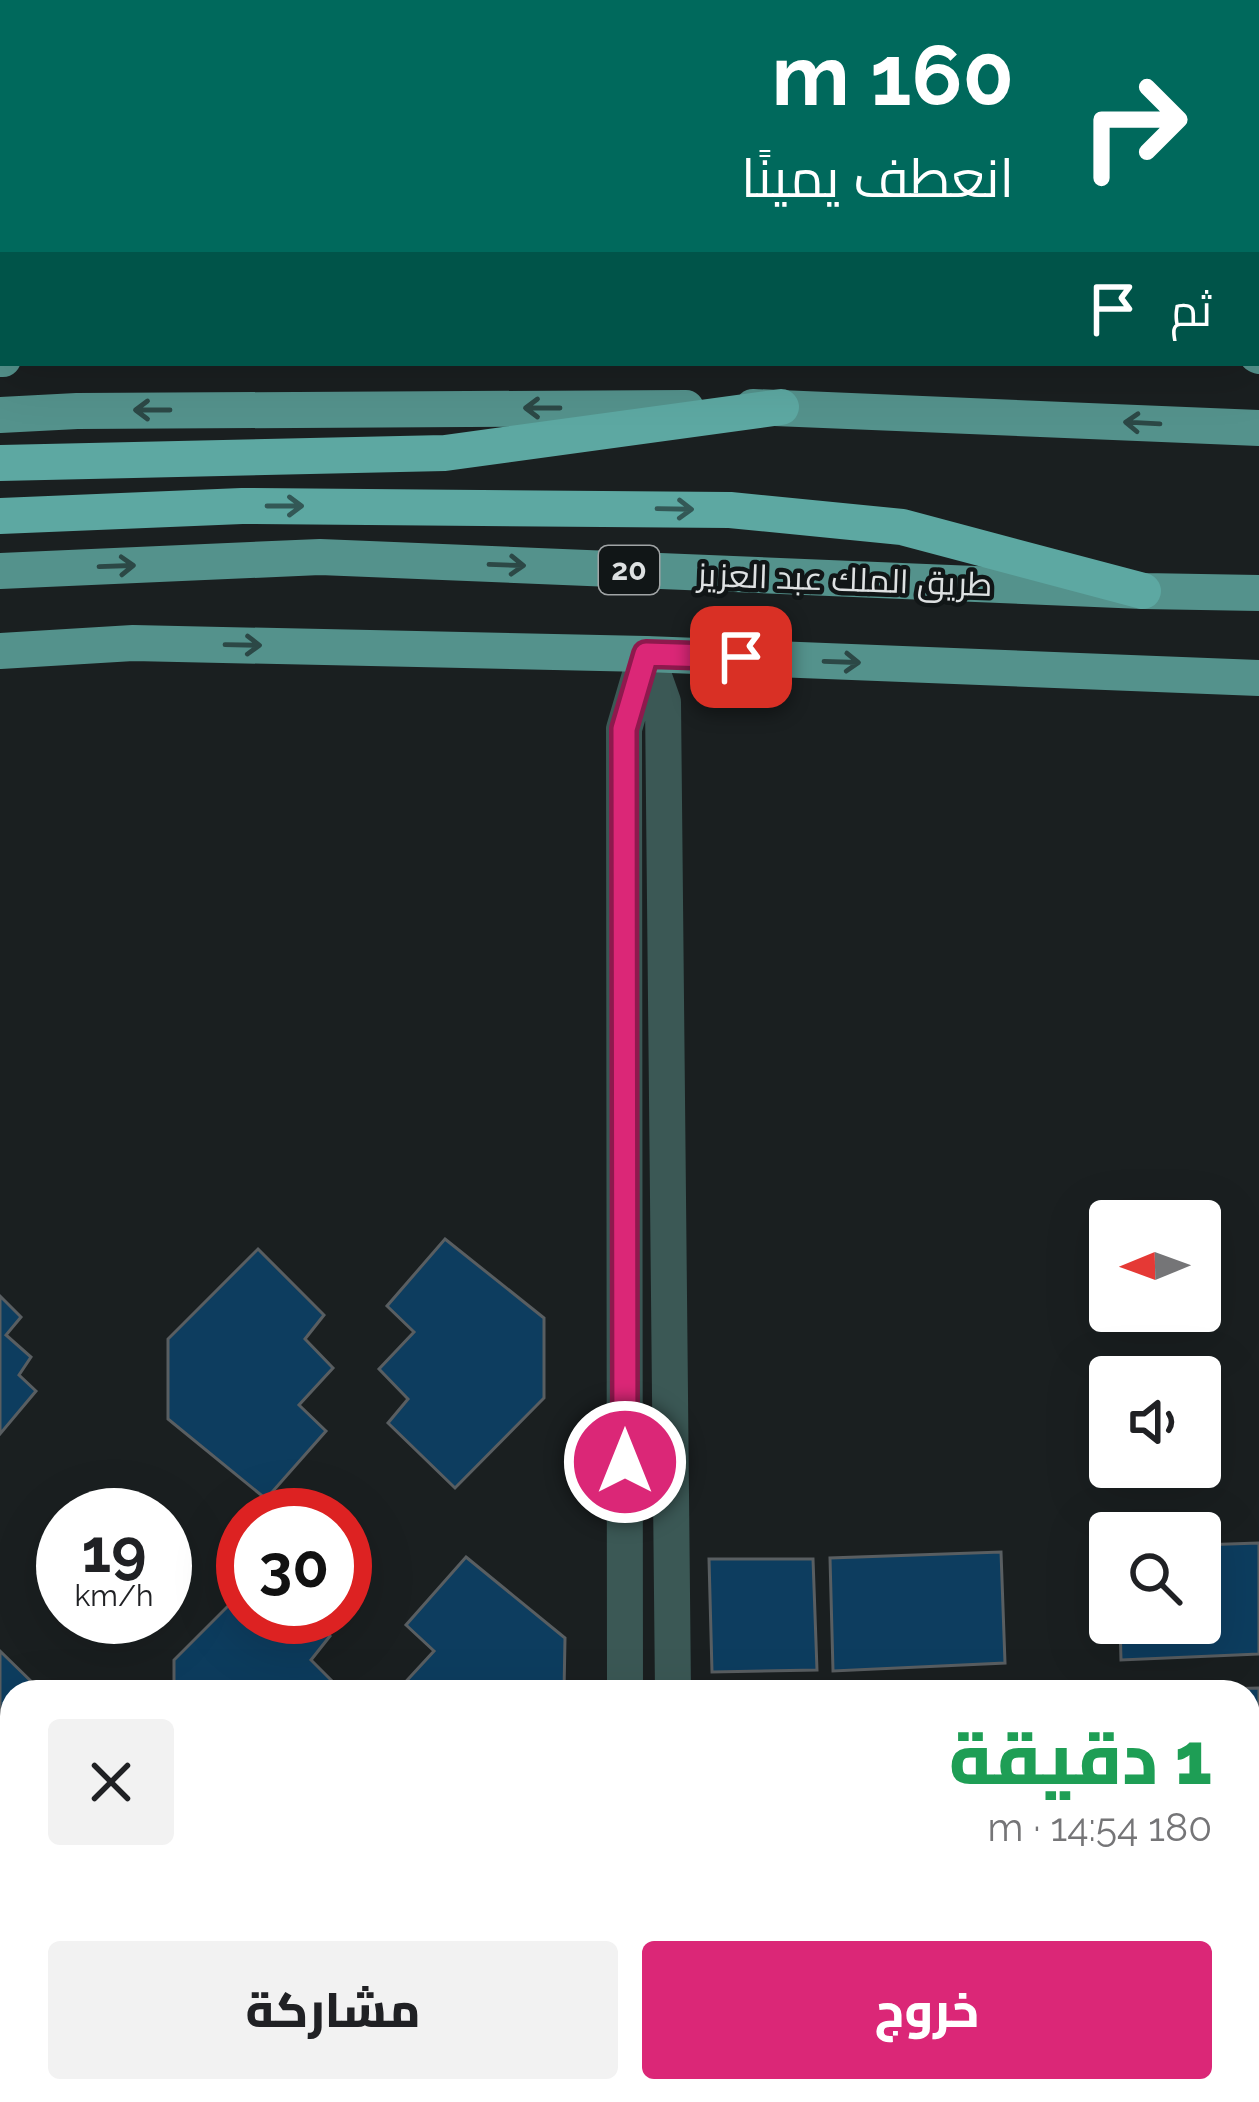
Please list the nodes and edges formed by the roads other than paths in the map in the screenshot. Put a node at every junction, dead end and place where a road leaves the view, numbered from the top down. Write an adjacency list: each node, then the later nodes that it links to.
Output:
1 (781, 407): 2 (main road, one-way to 2); 3 (main road, one-way to 1); 4 (highway)
2 (0, 415)
3 (1259, 428)
4 (0, 464)
5 (0, 516): 7 (highway, one-way to 7)
6 (0, 571): 7 (main road, طريق الملك عبد العزيز / 20, one-way to 7)
7 (1143, 591): 8 (main road, طريق الملك عبد العزيز / 20); 9 (main road)
8 (1259, 593)
9 (1259, 604)
10 (0, 651): 11 (main road, one-way to 11)
11 (646, 654): 12 (main road, one-way to 12); 13 (street); 14 (street)
12 (1259, 679)
13 (625, 1680)
14 (673, 1680)

